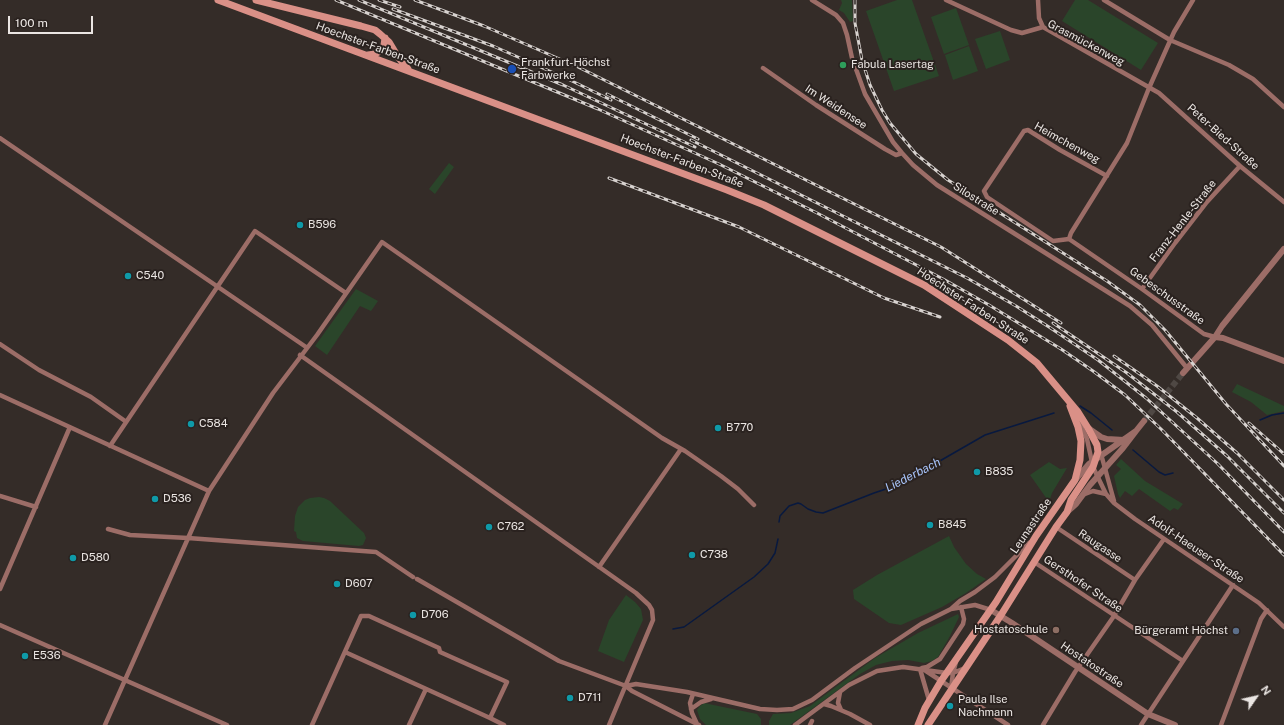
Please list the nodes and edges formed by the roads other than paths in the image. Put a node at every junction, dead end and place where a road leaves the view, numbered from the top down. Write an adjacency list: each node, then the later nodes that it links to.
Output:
1 (218, 0): 13 (main road, Hoechster-Farben-Straße)
2 (256, 0): 11 (main road)
3 (812, 0): 19 (street, Silostraße)
4 (946, 0): 10 (street, Grasmückenweg)
5 (1038, 0): 10 (street)
6 (1104, 0): 9 (street)
7 (1116, 0): 9 (street)
8 (1193, 0): 12 (street, Heimchenweg)
9 (1112, 5): 12 (street)
10 (1043, 27): 16 (street, Grasmückenweg)
11 (385, 38): 13 (main road); 15 (main road)
12 (1170, 40): 16 (street, Heimchenweg); 17 (street)
13 (366, 55): 15 (main road, Hoechster-Farben-Straße)
14 (763, 68): 19 (street, Im Weidensee)
15 (410, 71): 35 (main road, Hoechster-Farben-Straße)
16 (1149, 88): 20 (street, Peter-Bied-Straße); 21 (street, Heimchenweg)
17 (1284, 107)
18 (0, 138): 25 (street)
19 (902, 153): 33 (street, Silostraße)
20 (1240, 166): 22 (street, Peter-Bied-Straße); 26 (street, Franz-Henle-Straße)
21 (1107, 176): 23 (street, Heimchenweg); 23 (street, Heimchenweg)
22 (1284, 202)
23 (1069, 239): 26 (street, Gebeschusstraße)
24 (1284, 249): 28 (street)
25 (217, 287): 27 (street); 30 (street); 37 (street)
26 (1142, 289): 28 (street, Gebeschusstraße)
27 (346, 293): 30 (street); 45 (street)
28 (1215, 337): 32 (street, Gebeschusstraße); 33 (street)
29 (0, 344): 37 (street)
30 (306, 347): 31 (street)
31 (300, 355): 49 (street); 63 (street)
32 (1284, 361)
33 (1185, 370)
34 (0, 395): 39 (street)
35 (1065, 398): 36 (main road, Leunastraße); 40 (main road, Hoechster-Farben-Straße)
36 (1073, 414): 46 (street); 48 (main road, Leunastraße)
37 (125, 421): 44 (street)
38 (1144, 421): 41 (street)
39 (70, 427): 44 (street); 55 (street)
40 (1088, 428): 42 (street, Hoechster-Farben-Straße); 43 (main road, Hoechster-Farben-Straße)
41 (1136, 431): 42 (street); 47 (street, Leunastraße)
42 (1124, 440): 46 (street)
43 (1097, 445): 46 (main road, Leunastraße)
44 (110, 446): 49 (street)
45 (681, 448): 54 (street); 63 (street)
46 (1095, 461): 47 (street, Adolf-Haeuser-Straße); 47 (street); 48 (street); 56 (main road, Leunastraße)
47 (1101, 473): 50 (street, Adolf-Haeuser-Straße); 52 (street, Leunastraße); 53 (street, Adolf-Haeuser-Straße)
48 (1075, 480): 59 (main road, Leunastraße)
49 (209, 491): 60 (street)
50 (1106, 494): 52 (street); 53 (street, Adolf-Haeuser-Straße)
51 (0, 496): 55 (street)
52 (1082, 496): 56 (street, Leunastraße)
53 (1114, 503): 61 (street, Adolf-Haeuser-Straße)
54 (754, 505)
55 (36, 507): 66 (street)
56 (1067, 512): 57 (main road, Leunastraße)
57 (1056, 527): 62 (main road, Leunastraße); 64 (street, Raugasse)
58 (108, 529): 60 (street)
59 (1036, 536): 68 (street); 69 (main road, Leunastraße)
60 (188, 538): 81 (street); 83 (street)
61 (1164, 539): 64 (street); 65 (street, Adolf-Haeuser-Straße)
62 (1034, 562): 71 (main road, Leunastraße); 72 (street, Gersthofer Straße)
63 (599, 567): 83 (street)
64 (1135, 580): 72 (street)
65 (1233, 585): 70 (street, Adolf-Haeuser-Straße); 76 (street)
66 (0, 589)
67 (961, 607): 68 (street); 69 (street); 79 (street)
68 (951, 608): 88 (street)
69 (990, 610): 71 (street, Hostatostraße); 80 (main road, Leunastraße)
70 (1268, 610): 74 (street, Adolf-Haeuser-Straße); 110 (street)
71 (1001, 615): 77 (main road, Leunastraße); 78 (street, Hostatostraße)
72 (1114, 616): 76 (street, Gersthofer Straße); 78 (street)
73 (0, 625): 81 (street)
74 (1284, 627)
75 (345, 652): 85 (street); 94 (street); 97 (street)
76 (1182, 661): 93 (street)
77 (966, 667): 80 (street); 84 (main road, Leunastraße)
78 (1079, 668): 93 (street, Hostatostraße); 107 (street)
79 (920, 669): 80 (street); 82 (street); 86 (street); 89 (street)
80 (950, 673): 82 (main road, Leunastraße); 84 (street, Leunastraße)
81 (125, 681): 95 (street); 96 (street)
82 (941, 681): 84 (street); 89 (main road, Leunastraße)
83 (626, 686): 87 (street); 100 (street); 101 (street)
84 (951, 688): 105 (main road, Leunastraße); 106 (street)
85 (426, 689): 94 (street); 98 (street)
86 (840, 692): 90 (street); 92 (street)
87 (693, 694): 88 (street); 91 (street)
88 (713, 698): 91 (street)
89 (930, 700): 104 (main road, Leunastraße)
90 (824, 704): 92 (street); 102 (street)
91 (691, 709): 101 (street)
92 (841, 710): 103 (street)
93 (1148, 714): 108 (street); 109 (street, Hostatostraße)
94 (490, 718): 99 (street)
95 (105, 725)
96 (227, 725)
97 (312, 725)
98 (409, 725)
99 (504, 725)
100 (609, 725)
101 (698, 725)
102 (795, 725)
103 (870, 725)
104 (918, 725)
105 (928, 725)
106 (1008, 725)
107 (1043, 725)
108 (1141, 725)
109 (1175, 725)
110 (1221, 725)

